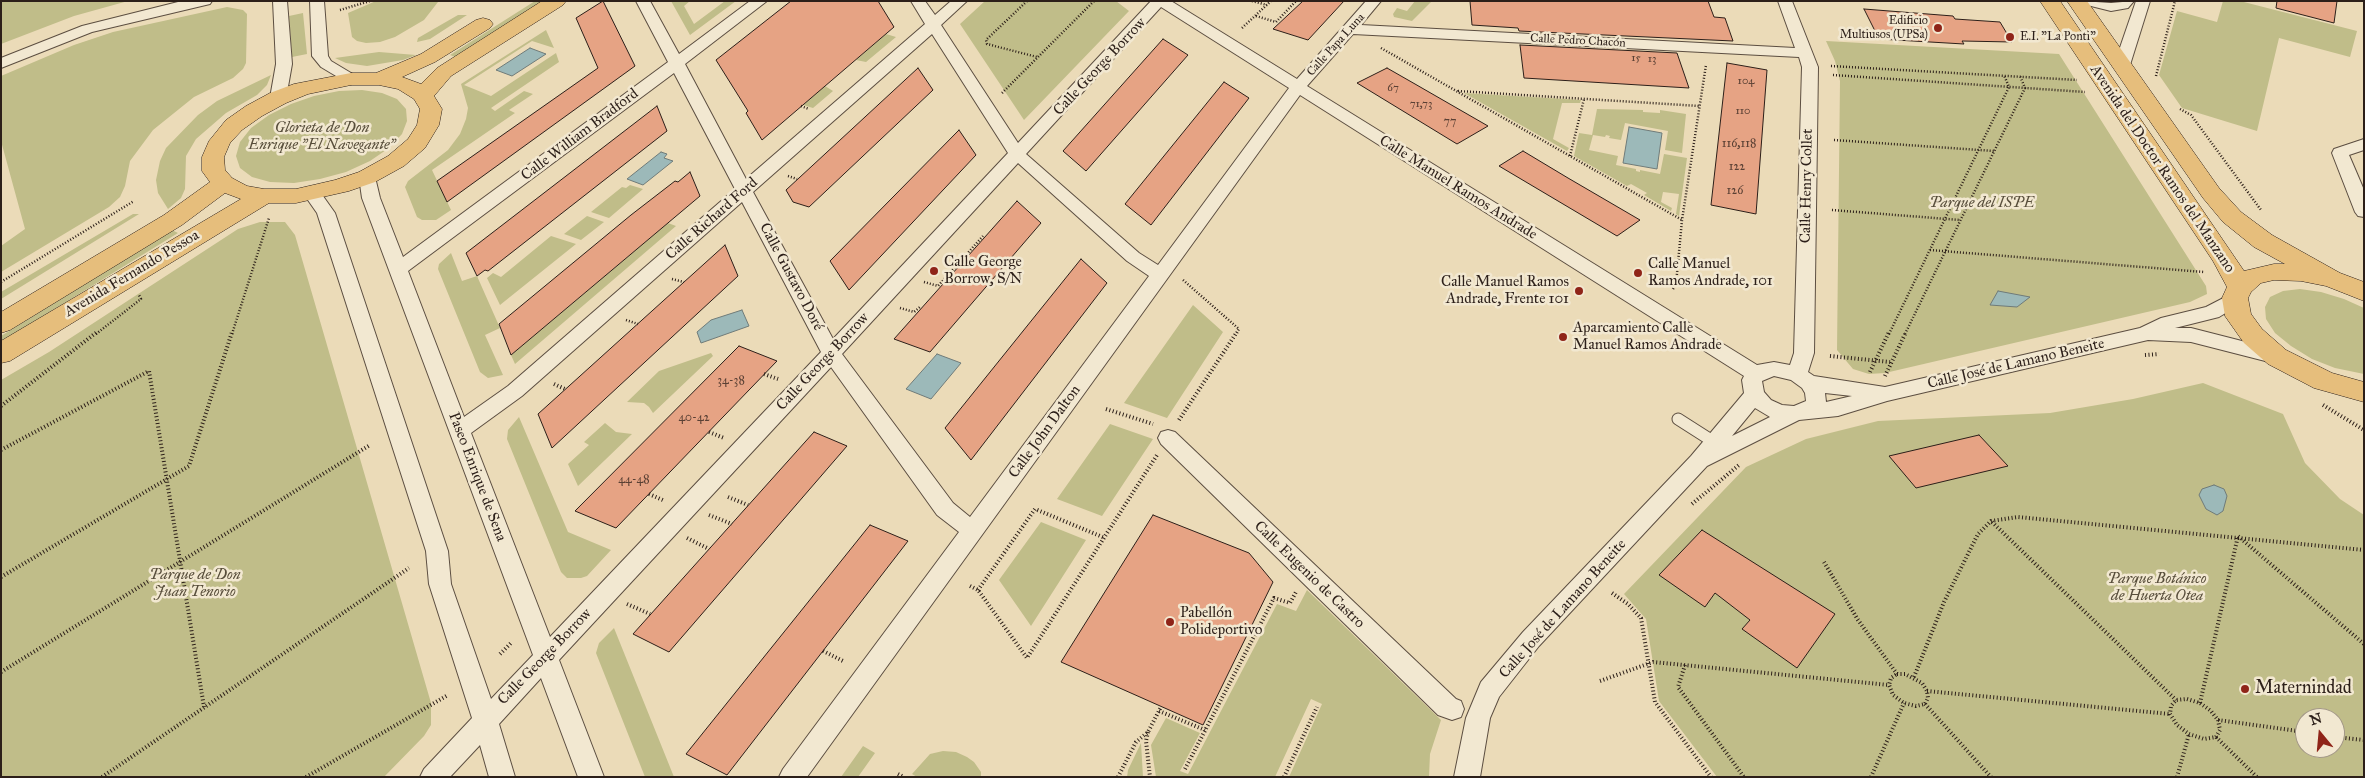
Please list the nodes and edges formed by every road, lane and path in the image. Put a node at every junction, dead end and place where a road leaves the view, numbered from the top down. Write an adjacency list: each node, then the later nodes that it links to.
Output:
1 (205, 1): 34 (street)
2 (280, 1): 53 (street)
3 (317, 1): 42 (street)
4 (370, 1): 26 (path)
5 (520, 1): 43 (main road)
6 (556, 1): 52 (main road)
7 (643, 1): 36 (street, Calle Gustavo Doré)
8 (760, 1): 36 (street, Calle William Bradford)
9 (918, 1): 28 (street)
10 (960, 1): 28 (street, Calle Richard Ford)
11 (1027, 1): 33 (path)
12 (1094, 1): 33 (path)
13 (1160, 1): 47 (street, Calle Manuel Ramos Andrade); 61 (street, Calle George Borrow)
14 (1252, 1): 25 (path)
15 (1271, 1): 25 (path)
16 (1296, 1): 27 (path)
17 (1374, 1): 30 (street, Calle Papa Luna)
18 (1785, 1): 32 (street, Calle Henry Collet)
19 (2050, 1): 89 (main road, Avenida del Doctor Ramos del Manzano)
20 (2077, 1): 38 (main road, Avenida del Doctor Ramos del Manzano)
21 (2088, 1): 22 (street)
22 (2127, 1)
23 (2143, 1): 38 (street)
24 (2175, 1): 45 (path)
25 (1267, 5): 27 (path)
26 (340, 10)
27 (1256, 16): 29 (path)
28 (933, 25): 61 (street); 65 (street, Calle Richard Ford)
29 (1242, 28)
30 (1351, 29): 32 (street, Calle Pedro Chacón); 47 (street, Calle Papa Luna)
31 (1381, 48): 49 (path)
32 (1806, 53): 107 (street, Calle Henry Collet)
33 (1038, 57): 51 (path)
34 (1, 63)
35 (1706, 63): 55 (path)
36 (676, 64): 65 (street, Calle Gustavo Doré); 78 (street, Calle William Bradford)
37 (1831, 66): 40 (path)
38 (2122, 66): 82 (main road, Avenida del Doctor Ramos del Manzano)
39 (1833, 75): 46 (path)
40 (2004, 75): 41 (path); 46 (path)
41 (2020, 76): 44 (path); 48 (path)
42 (351, 79): 43 (main road); 53 (main road)
43 (379, 79): 52 (main road)
44 (2080, 80)
45 (2160, 82)
46 (2009, 87): 48 (path); 59 (path)
47 (1297, 88): 80 (street, Calle John Dalton); 106 (street, Calle Manuel Ramos Andrade)
48 (2025, 88): 50 (path); 60 (path)
49 (1457, 91): 54 (path); 62 (path)
50 (2088, 92)
51 (1002, 93)
52 (423, 95): 63 (main road)
53 (278, 98): 64 (main road)
54 (1584, 99): 55 (path); 62 (path)
55 (1699, 106): 73 (path)
56 (2177, 108): 70 (path)
57 (1834, 140): 59 (path)
58 (2364, 144): 71 (street)
59 (1978, 150): 60 (path); 72 (path)
60 (1994, 151): 74 (path)
61 (1018, 155): 80 (street); 98 (street, Calle George Borrow)
62 (1570, 156): 73 (path)
63 (367, 177): 66 (main road); 78 (street, Paseo Enrique de Sena)
64 (224, 184): 68 (main road); 94 (main road, Avenida Fernando Pessoa)
65 (744, 191): 98 (street, Calle Gustavo Doré); 122 (street, Calle Richard Ford)
66 (312, 193): 68 (main road); 180 (street)
67 (134, 200): 85 (path)
68 (267, 206): 99 (main road, Avenida Fernando Pessoa); 131 (path)
69 (1832, 210): 72 (path)
70 (2263, 212)
71 (2364, 212)
72 (1945, 219): 74 (path); 76 (path)
73 (1682, 220): 87 (path)
74 (1960, 220): 77 (path)
75 (983, 236): 84 (path)
76 (1930, 250): 77 (path); 103 (path)
77 (1944, 251): 79 (path); 104 (path)
78 (399, 268): 122 (street, Paseo Enrique de Sena)
79 (2205, 272)
80 (1160, 275): 140 (street, Calle John Dalton)
81 (670, 278): 86 (path)
82 (2331, 279): 89 (main road); 90 (main road)
83 (1183, 280): 124 (path)
84 (924, 281)
85 (1, 282)
86 (684, 282)
87 (1673, 289)
88 (136, 290): 116 (path)
89 (2238, 292): 96 (street, Calle José de Lamano Beneite); 102 (main road, Avenida del Doctor Ramos del Manzano)
90 (2364, 292)
91 (900, 307): 92 (path)
92 (920, 307)
93 (624, 319): 95 (path)
94 (1, 324)
95 (638, 324)
96 (2145, 334): 102 (street, Calle José de Lamano Beneite); 111 (street, Calle José de Lamano Beneite)
97 (2168, 352): 100 (path)
98 (831, 353): 140 (street, Calle Gustavo Doré); 160 (street, Calle George Borrow)
99 (1, 354)
100 (2140, 355)
101 (1830, 356): 103 (path)
102 (2277, 357): 113 (main road, Avenida del Doctor Ramos del Manzano)
103 (1876, 360): 104 (path); 108 (path)
104 (1890, 362): 111 (path)
105 (764, 374): 109 (path)
106 (1756, 374): 107 (street); 115 (street)
107 (1803, 378): 111 (street, Calle José de Lamano Beneite); 119 (street)
108 (1867, 379)
109 (784, 382)
110 (552, 383): 112 (path)
111 (1887, 386): 119 (street, Calle José de Lamano Beneite)
112 (565, 389)
113 (2319, 391): 114 (main road); 117 (main road); 121 (path)
114 (2364, 392)
115 (1754, 395): 119 (street); 126 (street, Calle José de Lamano Beneite)
116 (1, 406)
117 (2364, 407)
118 (1106, 409): 124 (path)
119 (1801, 413): 130 (street, Calle José de Lamano Beneite)
120 (1678, 419): 126 (lane)
121 (2364, 430)
122 (460, 431): 160 (street, Paseo Enrique de Sena)
123 (708, 432): 125 (path)
124 (1170, 434): 143 (path); 149 (street, Calle Eugenio de Castro)
125 (728, 439)
126 (1714, 442): 130 (street, Calle José de Lamano Beneite)
127 (370, 445): 147 (path)
128 (1, 450): 131 (path)
129 (1745, 461): 136 (path)
130 (1698, 462): 200 (street, Calle José de Lamano Beneite)
131 (166, 480): 147 (path); 150 (path)
132 (649, 494): 134 (path)
133 (726, 496): 135 (path)
134 (666, 502)
135 (748, 505)
136 (1684, 510)
137 (709, 515): 139 (path)
138 (1991, 521): 141 (path); 166 (path); 171 (path)
139 (732, 524)
140 (971, 530): 195 (street, Calle John Dalton)
141 (2238, 536): 145 (path); 157 (path); 173 (path)
142 (687, 538): 144 (path)
143 (1105, 538): 152 (path); 152 (path)
144 (709, 549)
145 (2364, 550)
146 (1824, 562): 165 (path)
147 (179, 563): 164 (path); 175 (path)
148 (409, 568): 175 (path)
149 (1312, 577): 177 (street, Calle Eugenio de Castro); 181 (path)
150 (1, 578)
151 (970, 586): 152 (path)
152 (978, 590)
153 (1612, 593): 162 (path)
154 (626, 604): 155 (path)
155 (650, 614)
156 (511, 643): 159 (path)
157 (2364, 644)
158 (823, 651): 161 (path)
159 (500, 654)
160 (545, 657): 180 (street, Calle George Borrow); 194 (street, Paseo Enrique de Sena)
161 (843, 661)
162 (1647, 664): 163 (path); 167 (path); 201 (path)
163 (1685, 666): 168 (path); 202 (path)
164 (1, 672)
165 (1897, 674): 166 (path); 168 (path)
166 (1914, 677): 169 (path)
167 (1600, 681)
168 (1889, 685): 172 (path)
169 (1927, 691): 174 (path); 178 (path)
170 (448, 695): 191 (path)
171 (2176, 700): 173 (path); 178 (path)
172 (1904, 703): 174 (path); 203 (path)
173 (2200, 703): 179 (path)
174 (1925, 704): 204 (path)
175 (204, 707): 190 (path)
176 (1317, 708): 199 (path)
177 (1452, 709)
178 (2170, 714): 184 (path)
179 (2218, 720): 182 (path); 185 (path)
180 (484, 722): 192 (street, Calle George Borrow); 193 (street)
181 (1205, 730): 183 (path); 188 (path)
182 (2295, 731)
183 (1148, 732): 197 (path); 198 (path)
184 (2189, 734): 185 (path); 205 (path)
185 (2216, 737): 206 (path)
186 (2345, 737): 187 (path)
187 (2364, 740)
188 (1185, 768)
189 (898, 774): 196 (path)
190 (102, 777)
191 (306, 777)
192 (433, 777)
193 (502, 777)
194 (592, 777)
195 (792, 777)
196 (904, 777)
197 (1118, 777)
198 (1150, 777)
199 (1284, 777)
200 (1466, 777)
201 (1711, 777)
202 (1744, 777)
203 (1871, 777)
204 (1991, 777)
205 (2177, 777)
206 (2257, 777)

